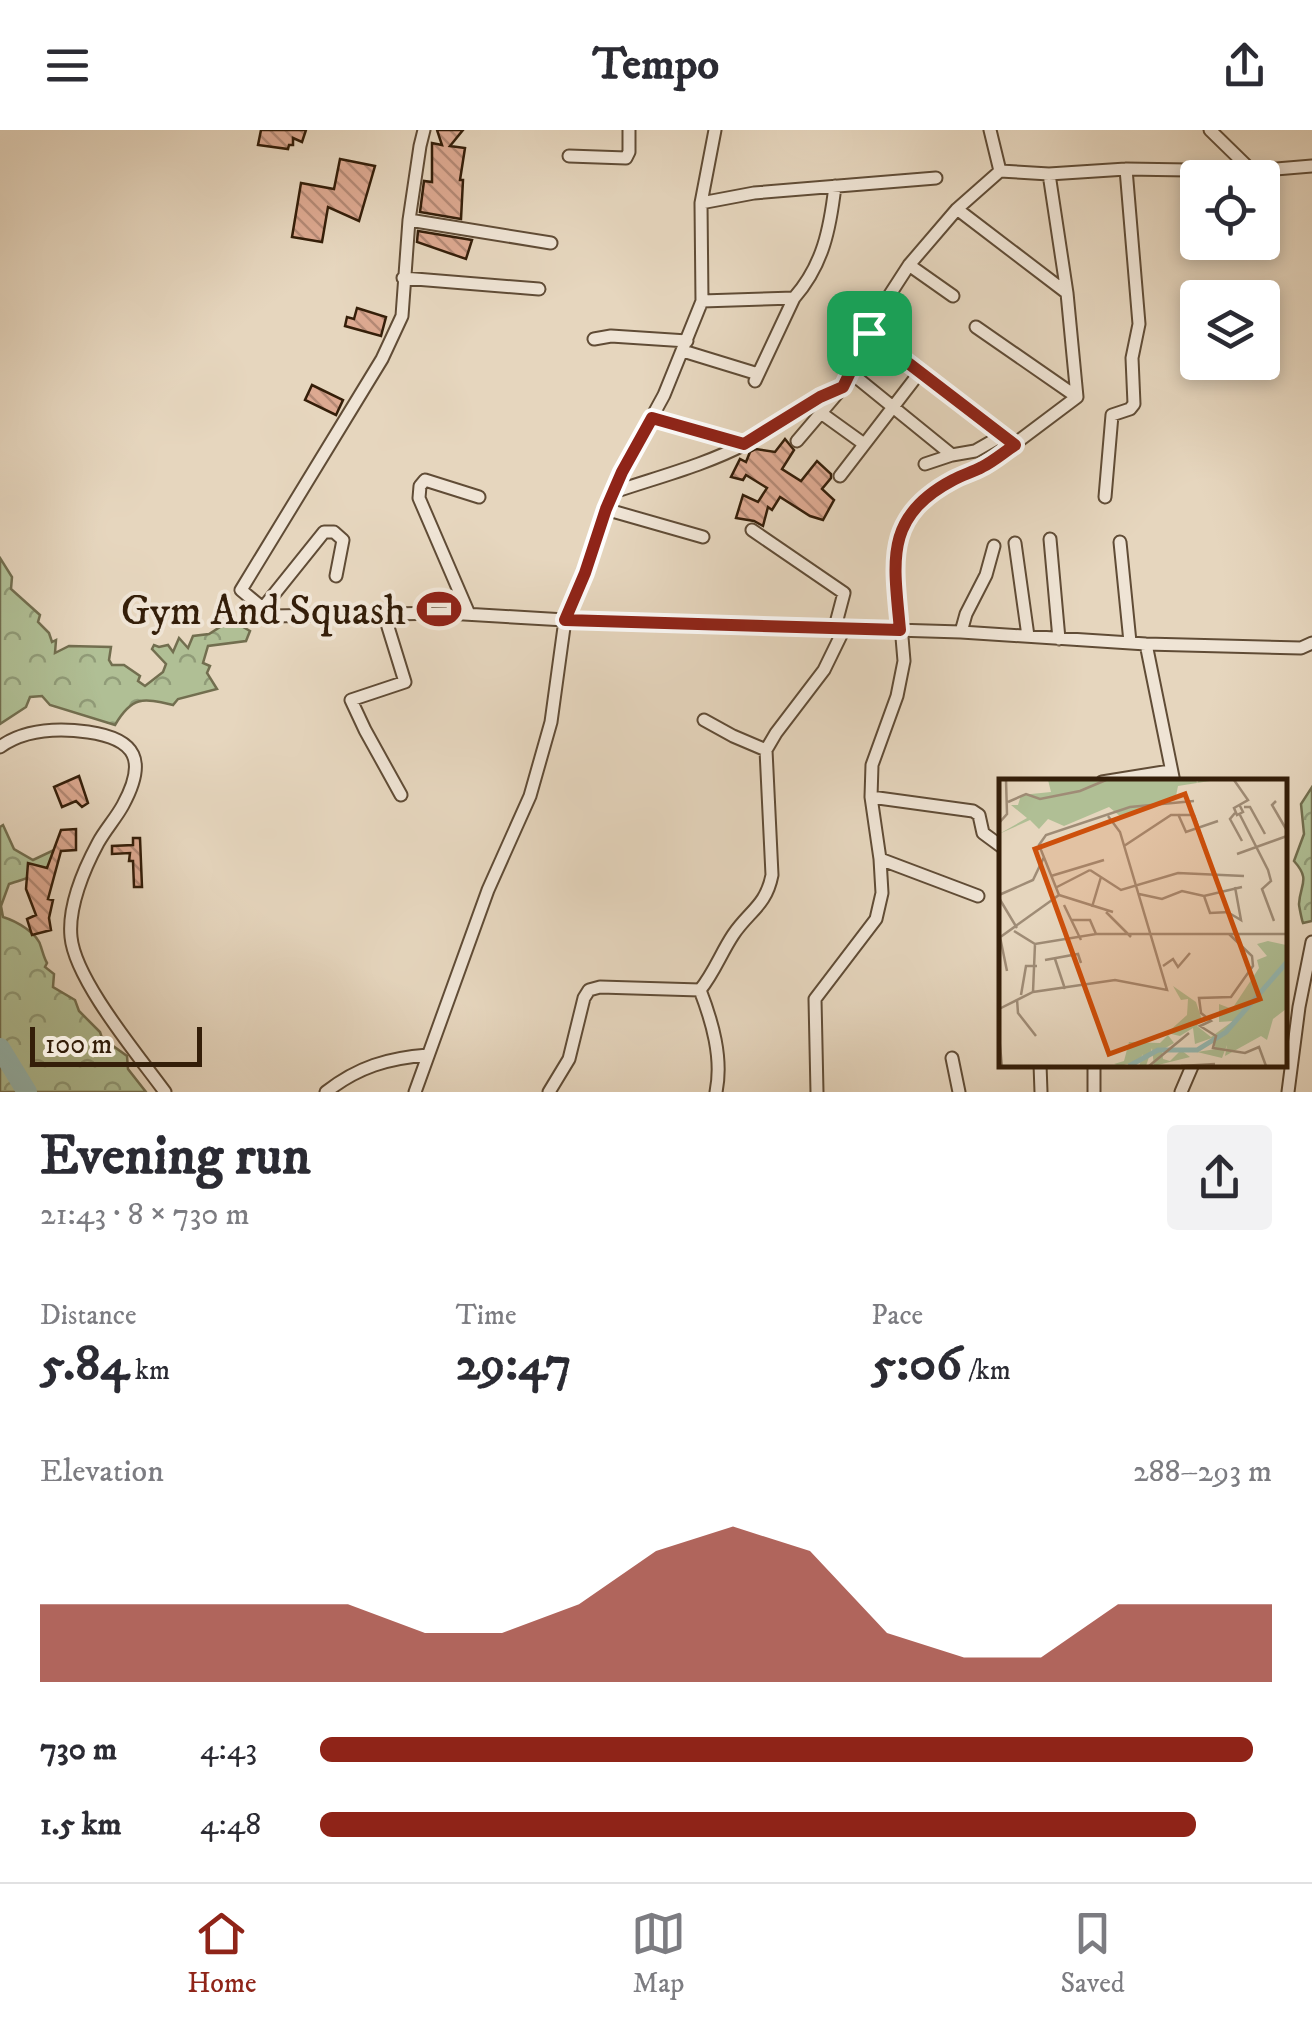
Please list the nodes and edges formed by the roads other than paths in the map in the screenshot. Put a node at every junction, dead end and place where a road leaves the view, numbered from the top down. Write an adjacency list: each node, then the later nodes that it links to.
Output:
1 (424, 130): 18 (street)
2 (629, 130): 6 (street)
3 (715, 130): 16 (street)
4 (990, 130): 12 (street)
5 (1210, 130): 7 (street)
6 (569, 156)
7 (1242, 160)
8 (1312, 166): 9 (street)
9 (1280, 168)
10 (1126, 169): 11 (street); 13 (street); 48 (street)
11 (1180, 169)
12 (1000, 171): 13 (street); 17 (street)
13 (1049, 174): 23 (street)
14 (936, 178): 15 (street)
15 (835, 186): 16 (street); 25 (street)
16 (701, 203): 26 (street)
17 (957, 209): 20 (street); 23 (street)
18 (409, 220): 19 (street); 21 (street)
19 (551, 243)
20 (910, 265): 24 (street); 28 (street)
21 (404, 278): 22 (street); 57 (street)
22 (539, 289)
23 (1067, 293): 34 (street)
24 (954, 296)
25 (794, 298): 26 (street); 30 (street)
26 (702, 301): 30 (street)
27 (976, 327): 34 (street)
28 (869, 333): 31 (street); 32 (street)
29 (594, 339): 30 (street)
30 (685, 346): 37 (street)
31 (920, 372): 35 (street); 38 (street)
32 (851, 373): 33 (street); 35 (street)
33 (843, 387): 36 (street); 40 (street)
34 (1077, 397): 42 (street)
35 (894, 406): 41 (street); 43 (street)
36 (820, 413): 39 (street); 41 (street)
37 (652, 418): 40 (street); 46 (street)
38 (1003, 436): 42 (street); 43 (street)
39 (798, 441)
40 (744, 444): 46 (street)
41 (864, 444): 45 (street)
42 (1015, 445): 62 (street)
43 (952, 454): 44 (street)
44 (925, 464)
45 (840, 476)
46 (614, 492): 49 (street)
47 (479, 497): 59 (street)
48 (1105, 497)
49 (606, 509): 51 (street); 60 (street)
50 (752, 530): 61 (street)
51 (703, 537)
52 (1050, 539): 65 (street)
53 (1120, 542): 66 (street)
54 (1015, 543): 64 (street)
55 (994, 546): 63 (street)
56 (336, 576): 57 (street)
57 (262, 608): 58 (street)
58 (384, 614): 59 (street); 74 (street)
59 (469, 614): 60 (street)
60 (565, 620): 61 (street); 81 (street)
61 (840, 627): 62 (street); 71 (street)
62 (900, 630): 63 (street); 75 (street)
63 (961, 632): 64 (street)
64 (1028, 636): 65 (street)
65 (1059, 638): 66 (street)
66 (1130, 642): 68 (street)
67 (1312, 643): 68 (street)
68 (1146, 644): 72 (street)
69 (704, 720): 71 (street)
70 (0, 747): 85 (street)
71 (766, 750): 80 (street)
72 (1172, 776): 73 (street)
73 (1137, 779)
74 (402, 795)
75 (871, 797): 76 (street); 77 (street)
76 (999, 845)
77 (880, 859): 78 (street); 90 (street)
78 (978, 896)
79 (1312, 942): 94 (street)
80 (700, 990): 88 (street); 89 (street)
81 (428, 1054): 86 (street); 87 (street)
82 (952, 1058): 91 (street)
83 (1040, 1067): 92 (street)
84 (1192, 1067): 93 (street)
85 (164, 1092)
86 (326, 1092)
87 (415, 1092)
88 (549, 1092)
89 (716, 1092)
90 (817, 1092)
91 (958, 1092)
92 (1041, 1092)
93 (1181, 1092)
94 (1288, 1092)

